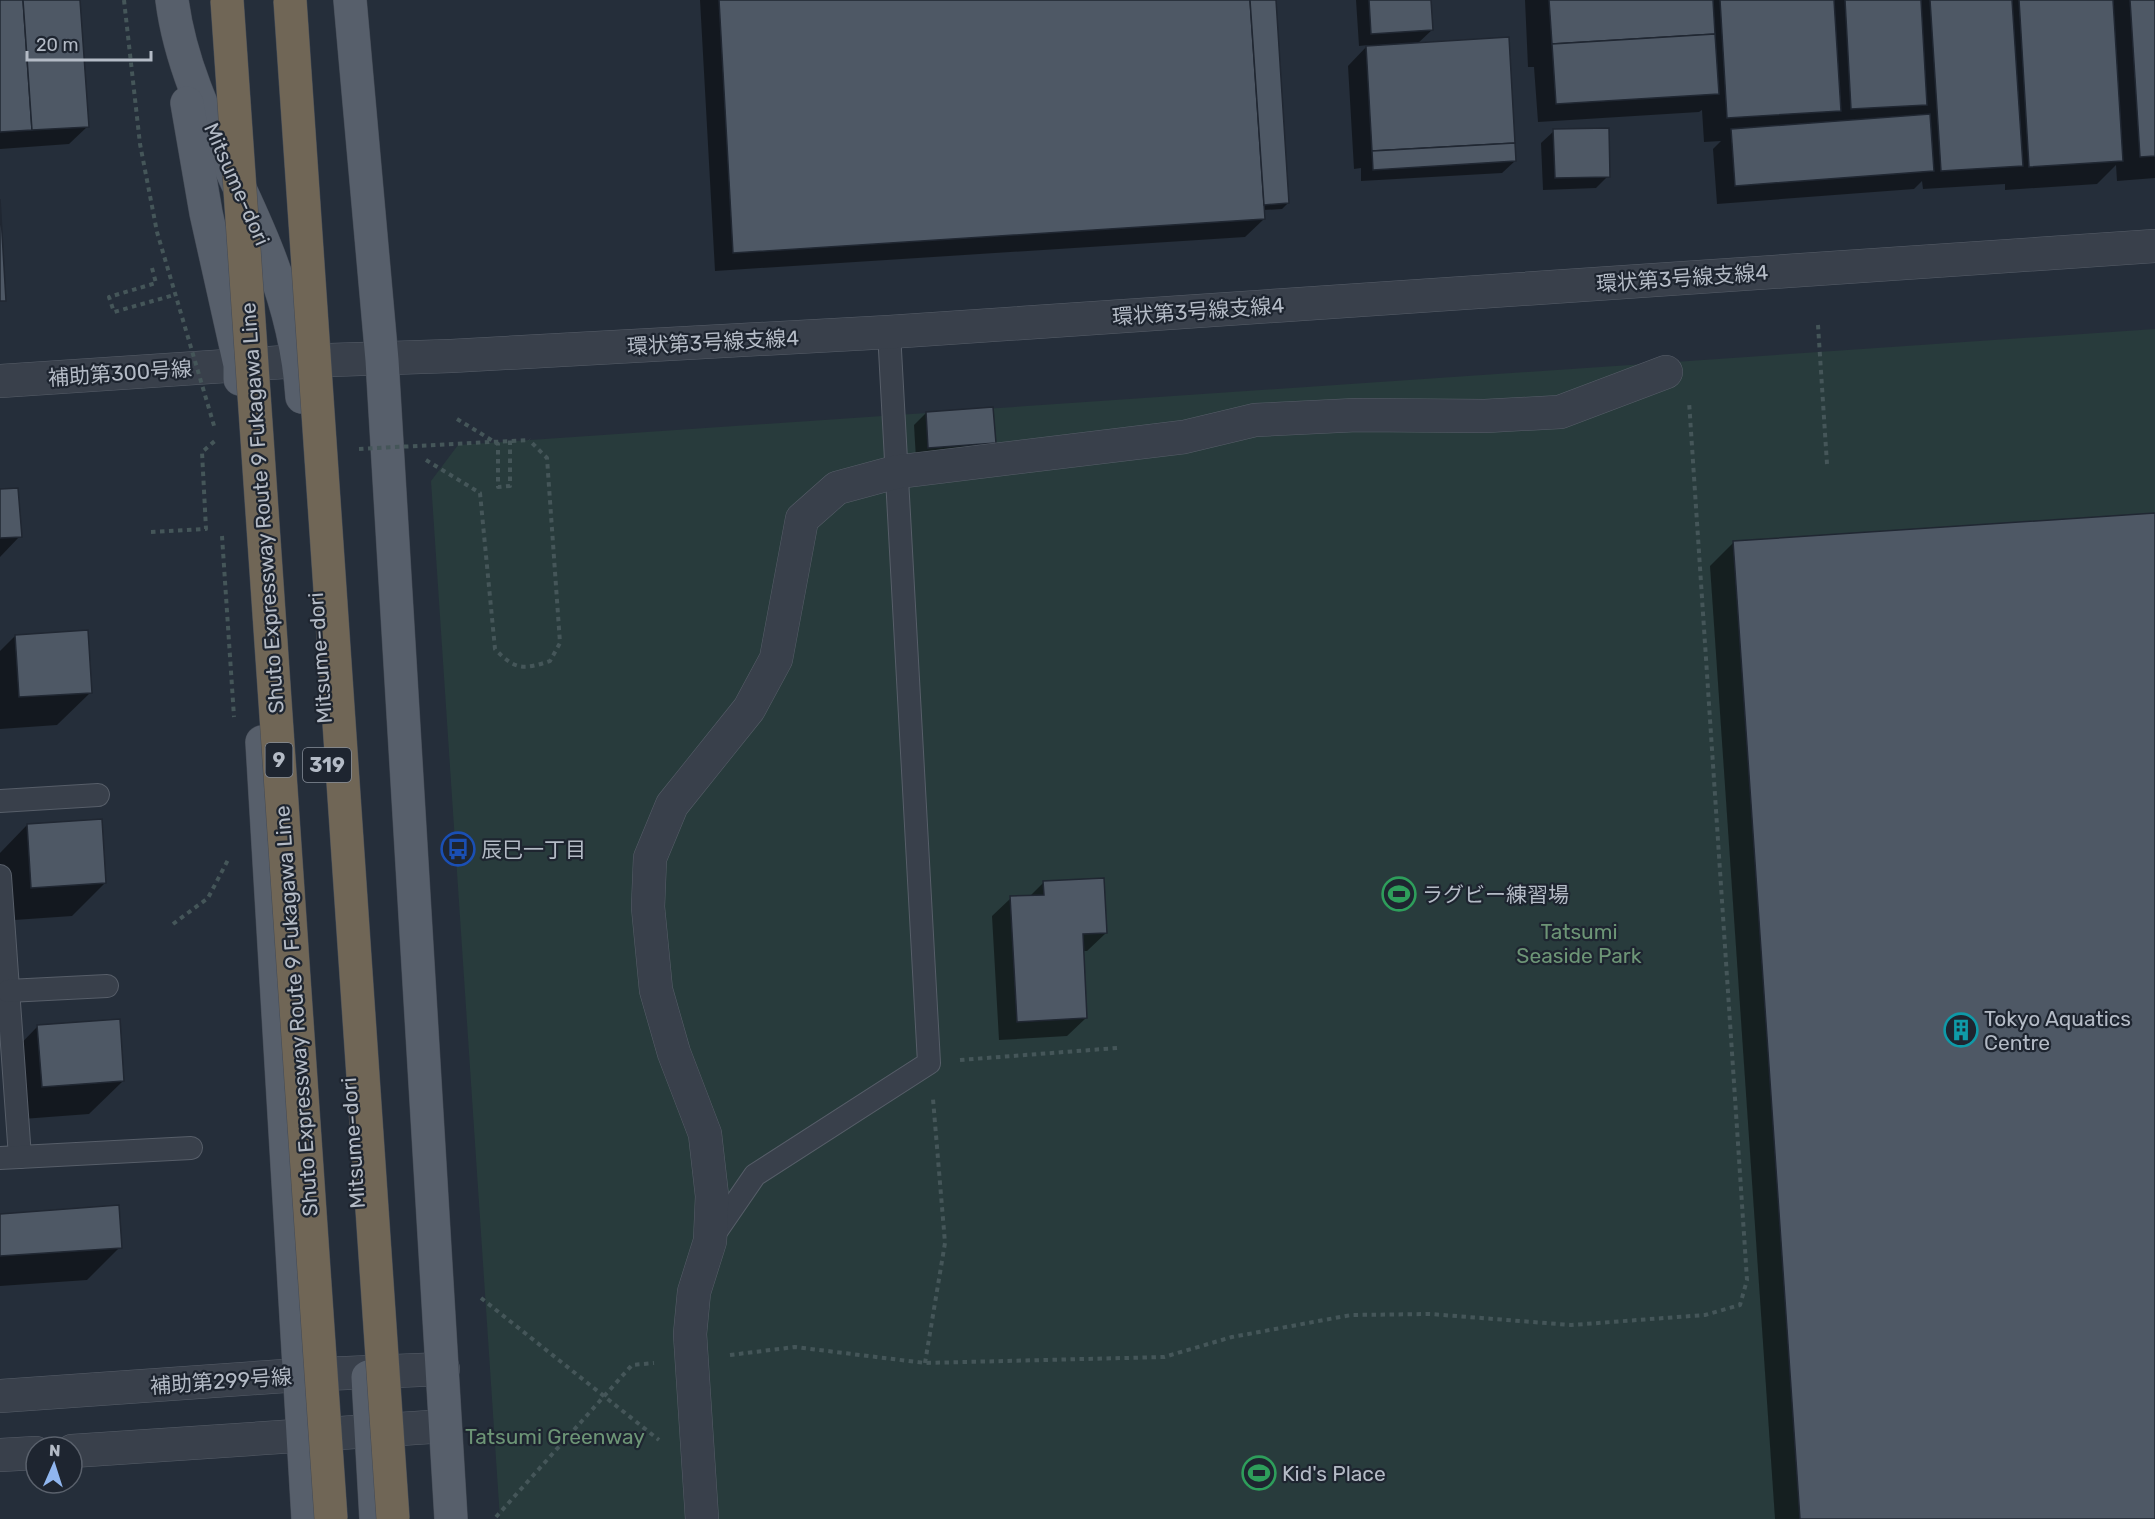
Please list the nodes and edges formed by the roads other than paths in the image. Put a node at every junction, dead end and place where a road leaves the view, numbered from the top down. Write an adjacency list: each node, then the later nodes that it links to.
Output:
1 (172, 0): 5 (main road, Mitsume-dori / 319)
2 (227, 0): 33 (highway, Shuto Expressway Route 9 Fukagawa Line / 9, bridge)
3 (290, 0): 35 (highway, bridge)
4 (350, 0): 8 (main road)
5 (176, 33): 9 (main road, Mitsume-dori / 319); 10 (main road)
6 (2155, 246): 7 (street, 環状第3号線支線4)
7 (889, 332): 8 (street, 環状第3号線支線4); 13 (lane)
8 (382, 360): 9 (street, 環状第3号線支線4); 22 (main road)
9 (300, 361): 10 (street, 環状第3号線支線4); 23 (main road, Mitsume-dori / 319)
10 (240, 364): 12 (street, 補助第300号線); 24 (main road)
11 (1666, 372): 13 (street)
12 (0, 381)
13 (896, 472): 21 (lane); 21 (street)
14 (98, 795): 15 (lane)
15 (0, 801)
16 (0, 876): 18 (lane)
17 (107, 986): 18 (lane)
18 (6, 998): 20 (lane)
19 (191, 1148): 20 (lane)
20 (10, 1157)
21 (710, 1240): 37 (street)
22 (443, 1369): 23 (street, 補助第299号線); 26 (main road)
23 (367, 1372): 24 (street, 補助第299号線); 27 (main road, Mitsume-dori / 319)
24 (299, 1375): 25 (street, 補助第299号線); 28 (main road)
25 (0, 1396)
26 (445, 1426): 27 (street); 36 (main road)
27 (370, 1431): 28 (street); 34 (main road, Mitsume-dori / 319)
28 (303, 1435): 29 (street); 32 (main road)
29 (84, 1449)
30 (24, 1454): 31 (street)
31 (0, 1455)
32 (308, 1519)
33 (331, 1519)
34 (376, 1519)
35 (393, 1519)
36 (451, 1519)
37 (702, 1519)

